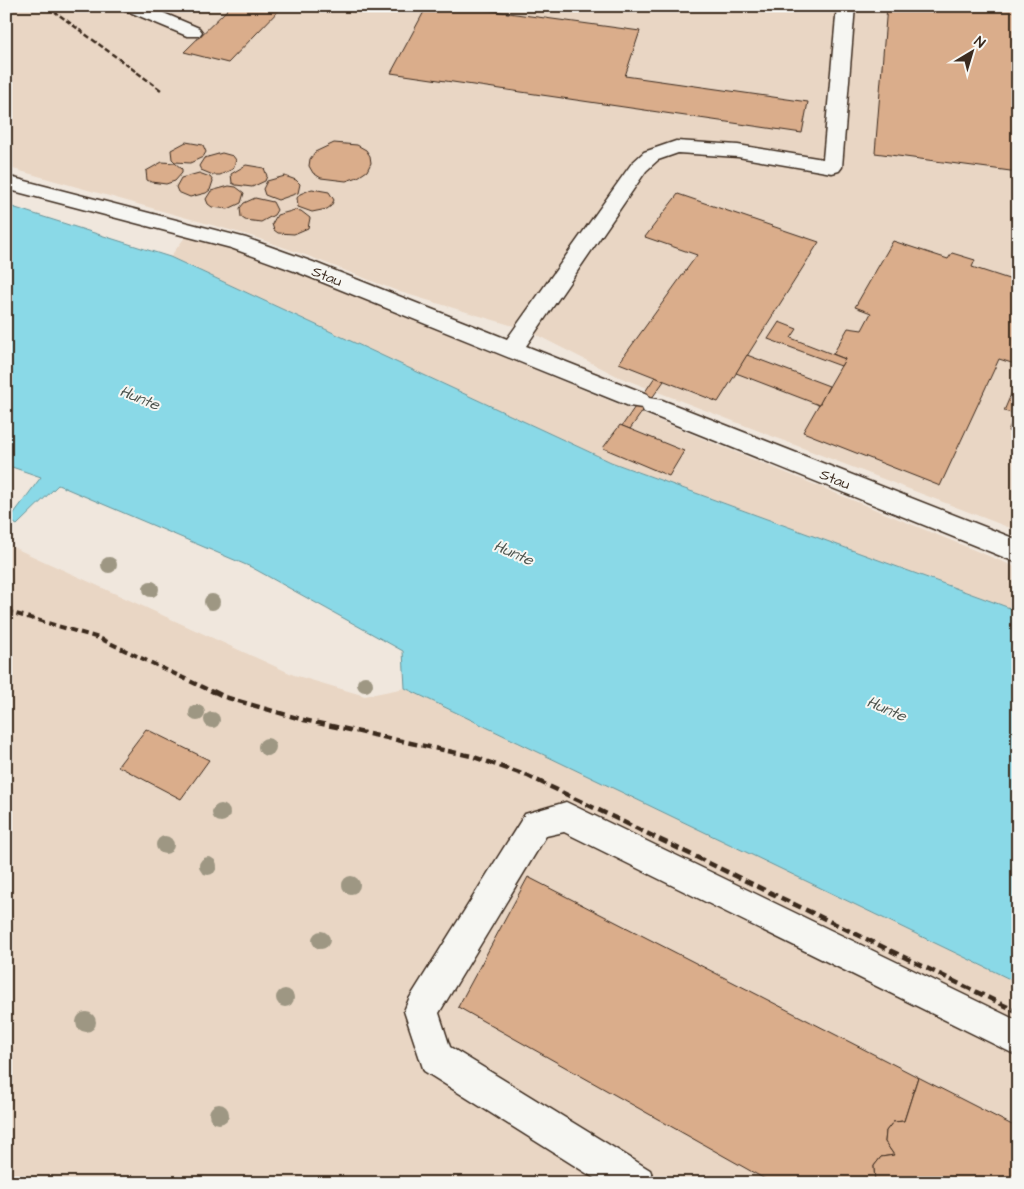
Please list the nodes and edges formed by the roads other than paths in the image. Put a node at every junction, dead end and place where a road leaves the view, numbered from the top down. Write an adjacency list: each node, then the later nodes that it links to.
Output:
1 (131, 6): 3 (street)
2 (846, 6): 5 (street)
3 (193, 32)
4 (6, 182): 5 (street, Stau)
5 (512, 350): 6 (street, Stau)
6 (1018, 552)
7 (1018, 1038): 8 (street)
8 (637, 1183)

